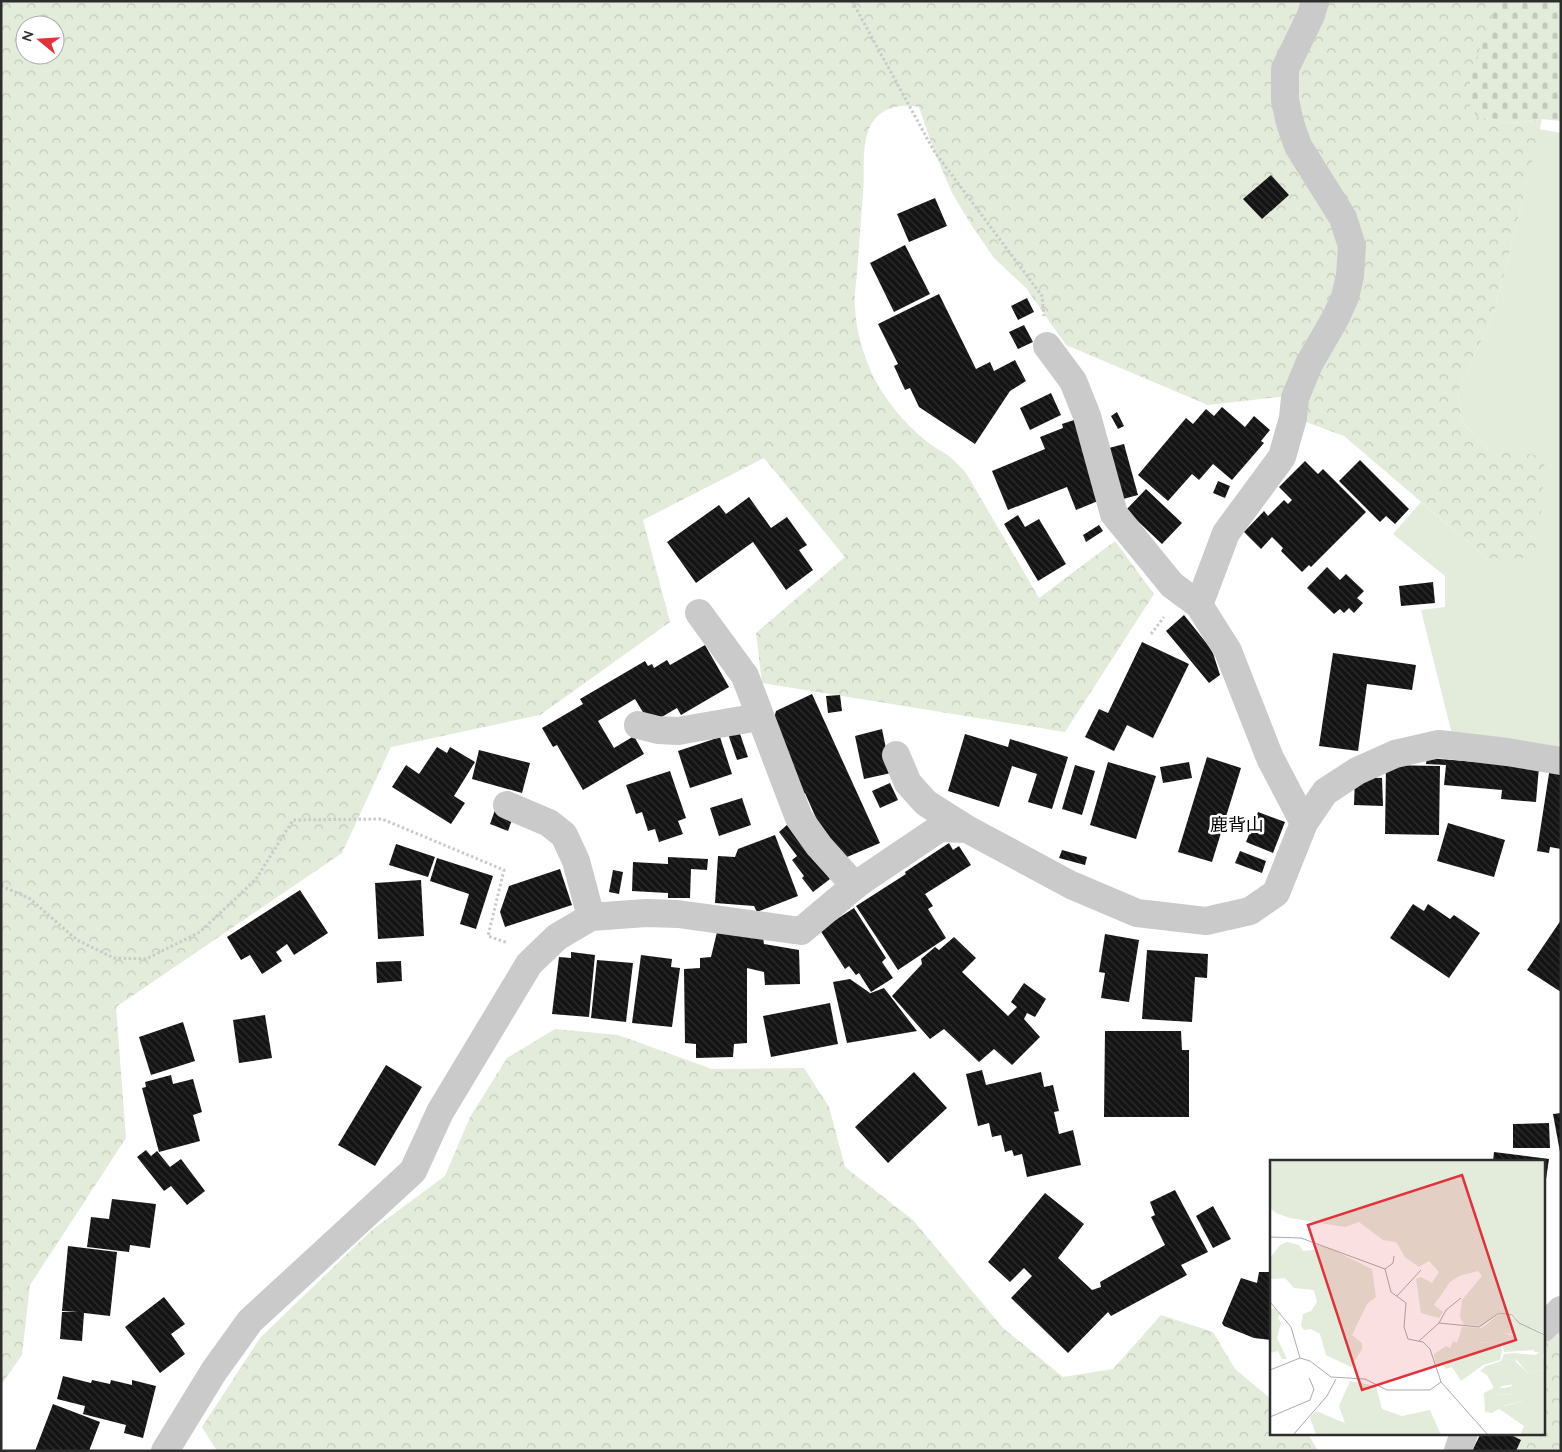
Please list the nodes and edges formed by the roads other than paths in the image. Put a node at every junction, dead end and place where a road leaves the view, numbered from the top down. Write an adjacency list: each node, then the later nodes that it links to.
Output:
1 (1315, 1): 3 (street)
2 (1047, 346): 3 (street)
3 (1198, 605): 10 (street)
4 (700, 612): 5 (street)
5 (760, 717): 6 (street); 12 (street)
6 (638, 725)
7 (896, 755): 11 (street)
8 (1561, 762): 10 (street)
9 (507, 806): 13 (street)
10 (1304, 823): 11 (street)
11 (967, 829): 12 (street)
12 (855, 886): 13 (street)
13 (591, 917): 17 (street)
14 (1561, 1310): 15 (street)
15 (1544, 1327)
16 (1464, 1434): 18 (street)
17 (165, 1451)
18 (1458, 1451)

